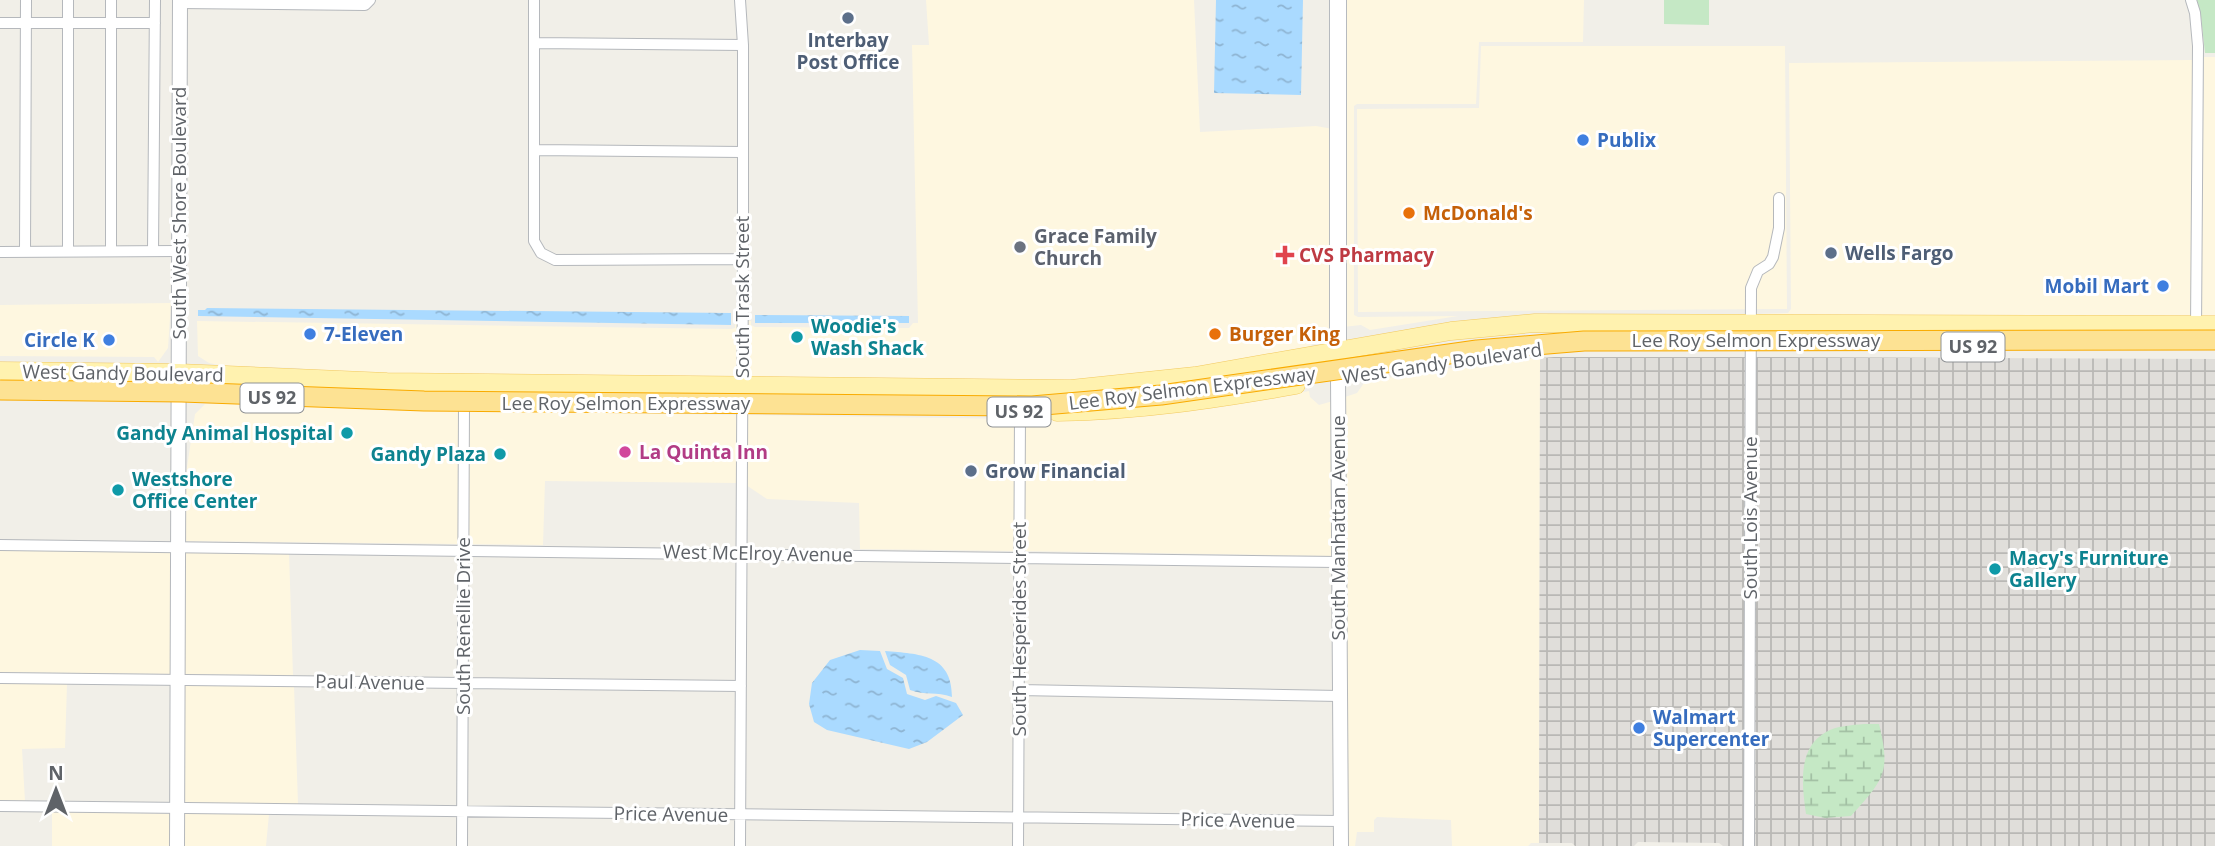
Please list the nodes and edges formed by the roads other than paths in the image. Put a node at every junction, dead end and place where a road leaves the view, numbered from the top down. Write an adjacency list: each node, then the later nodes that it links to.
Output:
1 (26, 0): 12 (street)
2 (68, 0): 13 (street)
3 (111, 0): 14 (street)
4 (155, 0): 15 (street)
5 (370, 0): 10 (street)
6 (534, 0): 16 (street)
7 (740, 0): 17 (street, South Trask Street)
8 (1338, 0): 39 (main road, South Manhattan Avenue)
9 (2191, 0): 32 (street)
10 (180, 2): 25 (street, South West Shore Boulevard)
11 (0, 23): 12 (street)
12 (25, 23): 13 (street); 26 (street)
13 (68, 23): 14 (street); 22 (street)
14 (111, 23): 15 (street); 23 (street)
15 (155, 23): 24 (street)
16 (535, 43): 17 (street); 18 (street)
17 (743, 46): 19 (street, South Trask Street)
18 (535, 150): 19 (street); 27 (street)
19 (743, 152): 27 (street, South Trask Street)
20 (1779, 198): 29 (street, South Lois Avenue)
21 (0, 251): 26 (street)
22 (68, 251): 23 (street); 26 (street)
23 (111, 251): 24 (street)
24 (153, 251): 25 (street)
25 (179, 251): 41 (street, South West Shore Boulevard)
26 (25, 252)
27 (743, 259): 46 (street, South Trask Street)
28 (1598, 323): 29 (main road, West Gandy Boulevard / US 92); 39 (main road, West Gandy Boulevard / US 92); 43 (main road)
29 (1752, 323): 30 (main road, West Gandy Boulevard / US 92); 34 (main road); 35 (street, South Lois Avenue)
30 (2026, 325): 32 (main road, West Gandy Boulevard / US 92); 35 (main road)
31 (2215, 325): 32 (main road, West Gandy Boulevard / US 92)
32 (2209, 329): 36 (main road); 37 (main road); 42 (highway, Lee Roy Selmon Expressway)
33 (2215, 340): 49 (highway, Lee Roy Selmon Expressway, bridge)
34 (1623, 345): 35 (main road, West Gandy Boulevard / US 92); 43 (main road, West Gandy Boulevard / US 92)
35 (1751, 346): 36 (main road, West Gandy Boulevard / US 92); 81 (street, South Lois Avenue)
36 (2059, 347): 37 (main road, West Gandy Boulevard / US 92)
37 (2196, 348): 38 (main road, West Gandy Boulevard / US 92)
38 (2215, 348)
39 (1338, 352): 43 (main road, South Manhattan Avenue); 48 (main road, West Gandy Boulevard / US 92); 56 (main road)
40 (0, 372): 41 (main road, West Gandy Boulevard / US 92)
41 (179, 373): 44 (main road, West Gandy Boulevard / US 92); 50 (street, South West Shore Boulevard)
42 (0, 377)
43 (1338, 377): 56 (main road, West Gandy Boulevard / US 92); 63 (street, South Manhattan Avenue)
44 (463, 383): 45 (main road, West Gandy Boulevard / US 92); 51 (main road)
45 (593, 384): 46 (main road, West Gandy Boulevard / US 92); 52 (main road)
46 (741, 386): 47 (main road, West Gandy Boulevard / US 92); 53 (main road); 54 (street, South Trask Street)
47 (854, 387): 48 (main road, West Gandy Boulevard / US 92); 54 (main road)
48 (1071, 389): 55 (main road)
49 (0, 391): 50 (main road, West Gandy Boulevard / US 92)
50 (179, 394): 51 (main road, West Gandy Boulevard / US 92); 59 (street, South West Shore Boulevard)
51 (424, 404): 52 (main road, West Gandy Boulevard / US 92)
52 (464, 405): 53 (main road, West Gandy Boulevard / US 92); 60 (street, South Renellie Drive)
53 (603, 407): 54 (main road, West Gandy Boulevard / US 92)
54 (741, 409): 55 (main road, West Gandy Boulevard / US 92); 61 (street, South Trask Street)
55 (912, 411): 57 (main road, West Gandy Boulevard / US 92)
56 (1086, 411): 57 (main road, West Gandy Boulevard / US 92)
57 (1020, 412): 62 (street, South Hesperides Street)
58 (0, 545): 59 (street, West McElroy Avenue)
59 (179, 546): 60 (street, West McElroy Avenue); 65 (street, South West Shore Boulevard)
60 (463, 550): 61 (street, West McElroy Avenue); 66 (street, South Renellie Drive)
61 (741, 553): 62 (street, West McElroy Avenue); 67 (street, South Trask Street)
62 (1019, 556): 63 (street, West McElroy Avenue); 68 (street, South Hesperides Street)
63 (1338, 562): 69 (street, South Manhattan Avenue)
64 (0, 678): 65 (street, Paul Avenue)
65 (178, 680): 66 (street, Paul Avenue); 71 (street, South West Shore Boulevard)
66 (463, 682): 67 (street, Paul Avenue); 72 (street, South Renellie Drive)
67 (741, 686): 73 (street, South Trask Street)
68 (1019, 690): 69 (street); 74 (street, South Hesperides Street)
69 (1339, 695): 75 (street, South Manhattan Avenue)
70 (0, 806): 71 (street, Price Avenue)
71 (178, 808): 72 (street, Price Avenue); 76 (street, South West Shore Boulevard)
72 (462, 811): 73 (street, Price Avenue); 77 (street, South Renellie Drive)
73 (740, 815): 74 (street, Price Avenue); 78 (street, South Trask Street)
74 (1018, 818): 75 (street, Price Avenue); 79 (street, South Hesperides Street)
75 (1341, 821): 80 (street, South Manhattan Avenue)
76 (177, 846)
77 (462, 846)
78 (740, 846)
79 (1018, 846)
80 (1341, 846)
81 (1749, 846)

